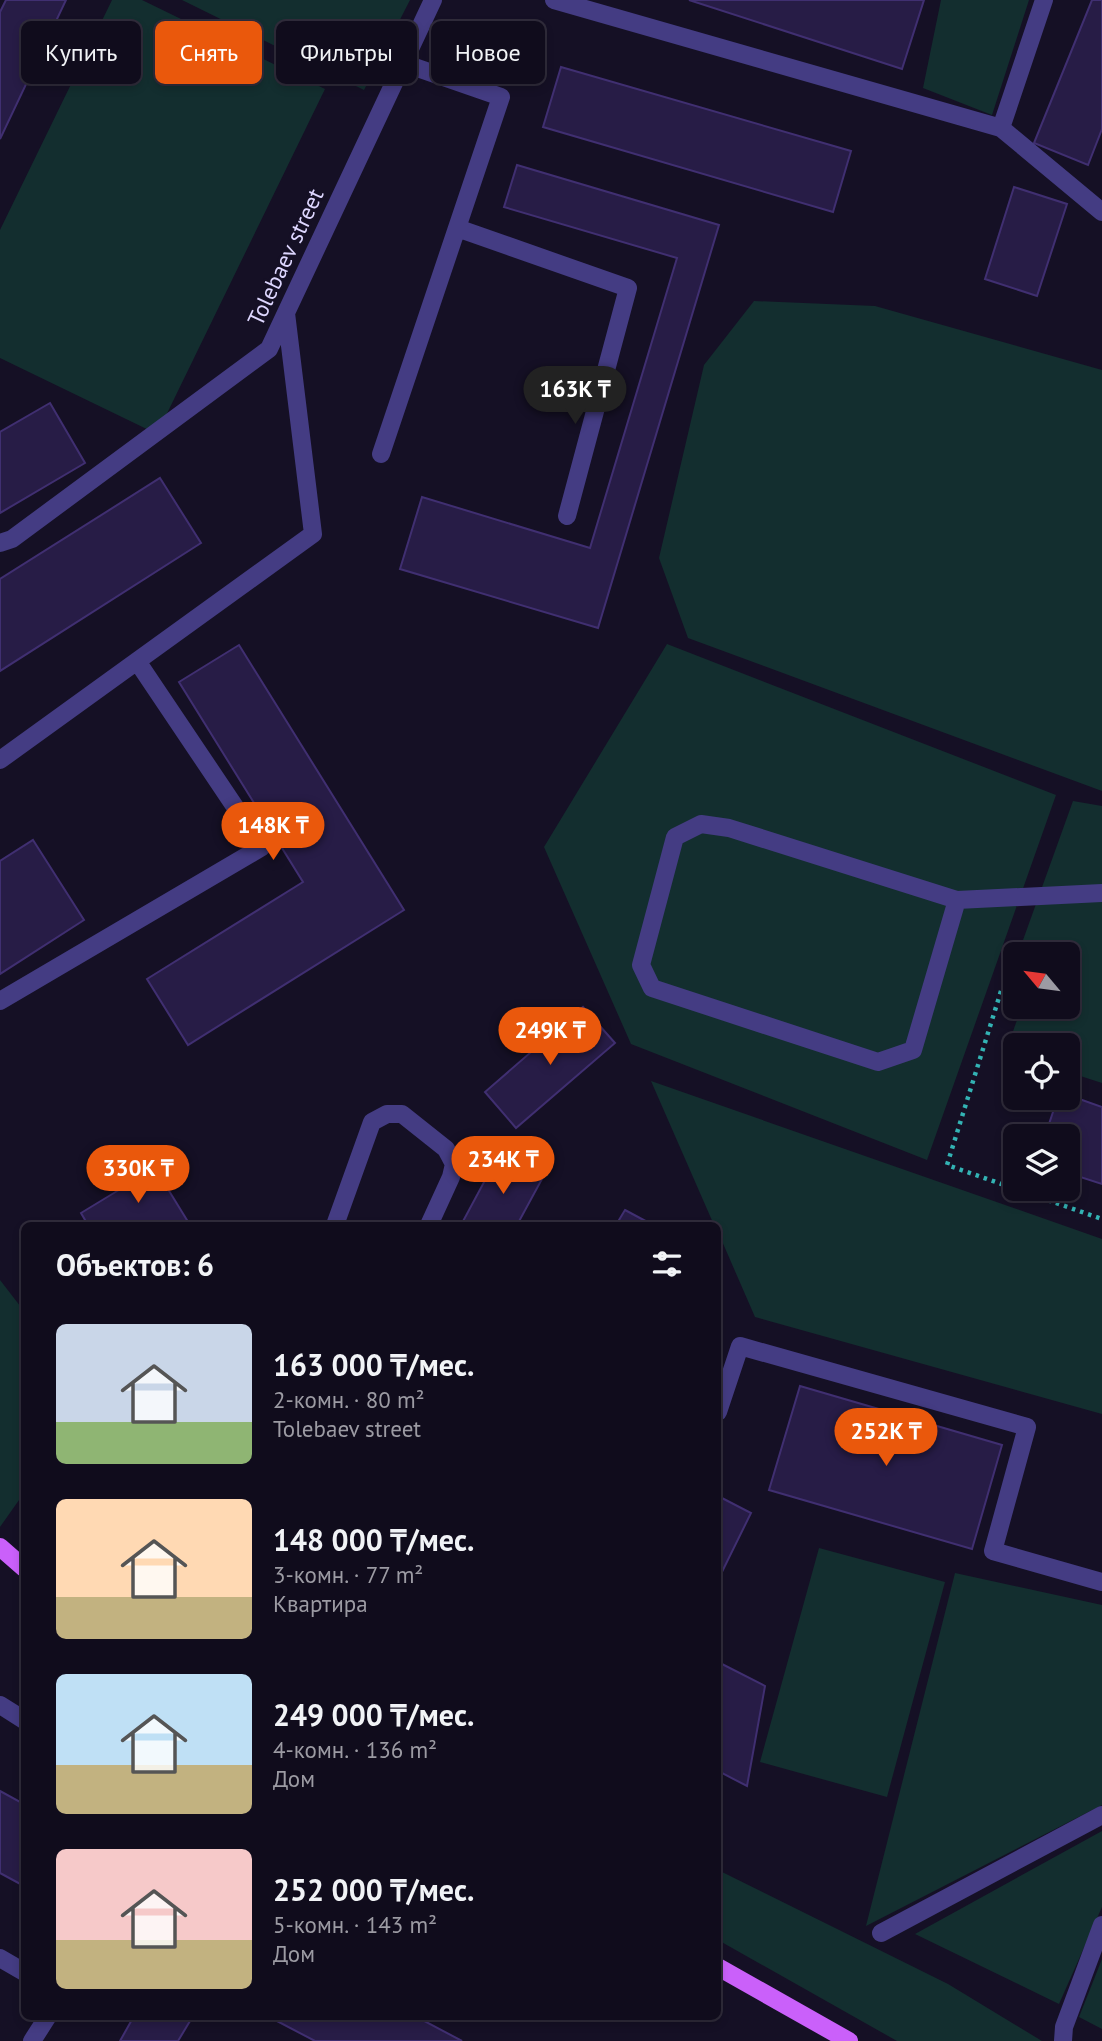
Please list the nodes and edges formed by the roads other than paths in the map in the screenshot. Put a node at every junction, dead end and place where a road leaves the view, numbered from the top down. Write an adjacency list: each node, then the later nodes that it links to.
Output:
1 (433, 0): 4 (street, Tolebaev street)
2 (554, 0): 7 (street)
3 (1044, 0): 7 (street)
4 (417, 35)
5 (417, 68): 9 (street)
6 (394, 84): 10 (street, Tolebaev street)
7 (1001, 128): 8 (street)
8 (1102, 212)
9 (457, 228): 11 (street); 12 (street)
10 (286, 313): 13 (street, Tolebaev street); 14 (street)
11 (381, 454)
12 (567, 516)
13 (0, 543)
14 (137, 661): 15 (street); 18 (street)
15 (0, 760)
16 (1102, 893): 17 (street)
17 (957, 900): 17 (street)
18 (0, 1002)
19 (336, 1222): 20 (street)
20 (430, 1222)
21 (721, 1403): 24 (street)
22 (0, 1547): 23 (main road)
23 (21, 1565)
24 (1102, 1582)
25 (0, 1705): 26 (street)
26 (21, 1718)
27 (1102, 1815): 29 (street)
28 (1102, 1926): 36 (street)
29 (881, 1933)
30 (0, 1958): 32 (street)
31 (721, 1969): 35 (main road)
32 (21, 1970)
33 (45, 2020): 34 (street)
34 (32, 2041)
35 (849, 2041)
36 (1063, 2041)

